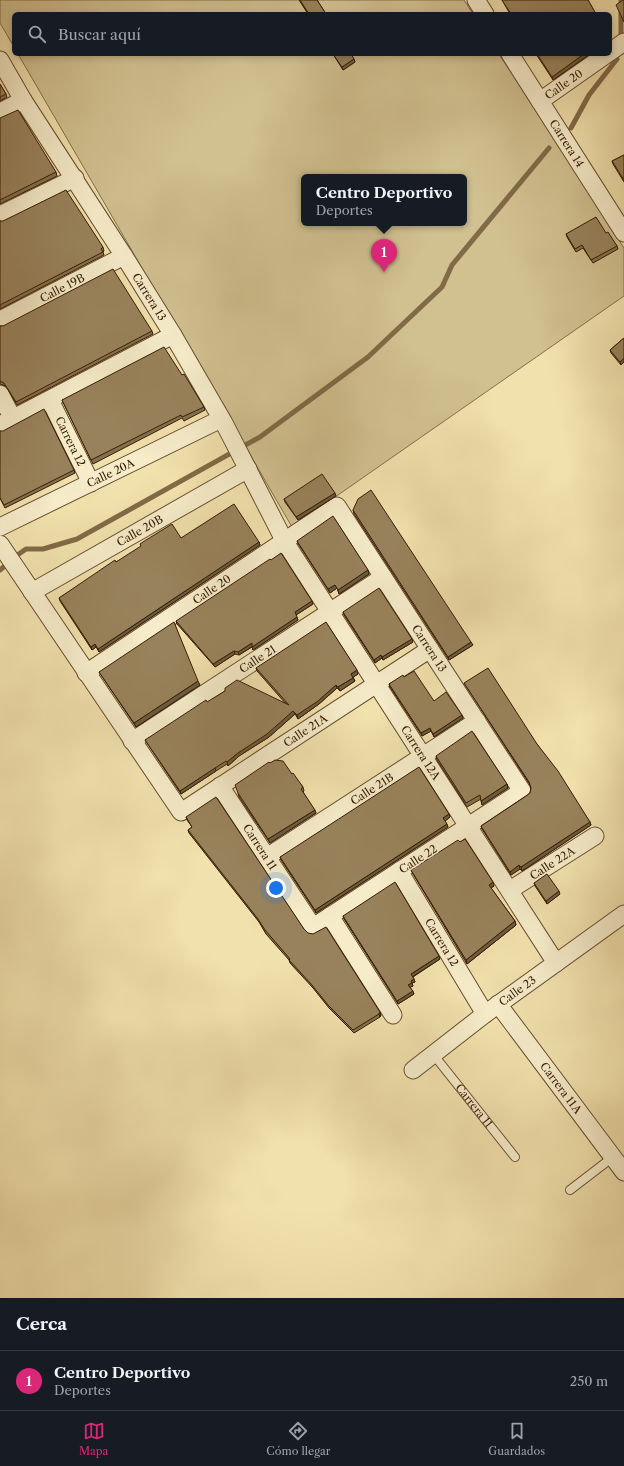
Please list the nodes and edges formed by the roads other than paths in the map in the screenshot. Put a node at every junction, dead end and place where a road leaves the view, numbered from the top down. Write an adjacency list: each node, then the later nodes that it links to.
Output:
1 (476, 0): 2 (street)
2 (484, 12)
3 (624, 42): 4 (street)
4 (612, 51)
5 (511, 56): 9 (street, Carrera 14)
6 (604, 56): 9 (street, Calle 20)
7 (0, 60): 8 (street, Carrera 13)
8 (23, 100): 10 (street); 11 (street, Carrera 13)
9 (540, 101): 13 (street, Carrera 14)
10 (0, 112)
11 (74, 178): 12 (street); 14 (street, Carrera 13)
12 (0, 215)
13 (624, 233)
14 (124, 256): 15 (street, Calle 19B); 16 (street, Carrera 13)
15 (0, 320)
16 (173, 335): 18 (street); 19 (street, Carrera 13)
17 (0, 394): 20 (street)
18 (50, 400): 20 (street); 22 (street, Carrera 12)
19 (222, 421): 21 (street, Carrera 13); 22 (street, Calle 20A)
20 (6, 422)
21 (246, 466): 25 (street, Carrera 13); 28 (street, Calle 20B)
22 (91, 482): 24 (street, Calle 20A)
23 (337, 506): 25 (street, Calle 20); 27 (street, Carrera 13)
24 (0, 527)
25 (284, 542): 29 (street, Carrera 12A); 31 (street, Calle 20)
26 (0, 544): 28 (street)
27 (383, 578): 29 (street, Calle 21); 30 (street, Carrera 13)
28 (32, 592): 31 (street)
29 (330, 612): 32 (street, Carrera 12A); 34 (street, Calle 21)
30 (430, 649): 32 (street, Calle 21A); 33 (street, Carrera 13)
31 (86, 673): 34 (street)
32 (376, 684): 35 (street, Carrera 12A); 36 (street, Calle 21A)
33 (477, 721): 35 (street, Calle 21B); 37 (street, Carrera 13)
34 (132, 740): 36 (street, Calle 21A)
35 (423, 756): 38 (street, Carrera 12A); 40 (street, Calle 21B)
36 (220, 786): 40 (street, Carrera 11)
37 (522, 791): 38 (street, Calle 22)
38 (468, 826): 41 (street, Calle 22); 42 (street, Carrera 12A)
39 (594, 836): 42 (street, Calle 22A)
40 (267, 857): 45 (street, Carrera 11)
41 (399, 871): 44 (street, Calle 22); 47 (street, Carrera 12)
42 (510, 890): 46 (street, Carrera 12A)
43 (624, 914): 46 (street, Calle 23)
44 (330, 916): 45 (street, Calle 22); 48 (street)
45 (313, 927)
46 (556, 963): 47 (street, Calle 23)
47 (492, 1009): 49 (street, Calle 23); 52 (street, Carrera 11A)
48 (393, 1014)
49 (433, 1054): 50 (street, Calle 23); 51 (lane, Carrera 11)
50 (413, 1070)
51 (515, 1157)
52 (613, 1157): 53 (street, Carrera 11A); 54 (lane)
53 (624, 1172)
54 (570, 1190)

